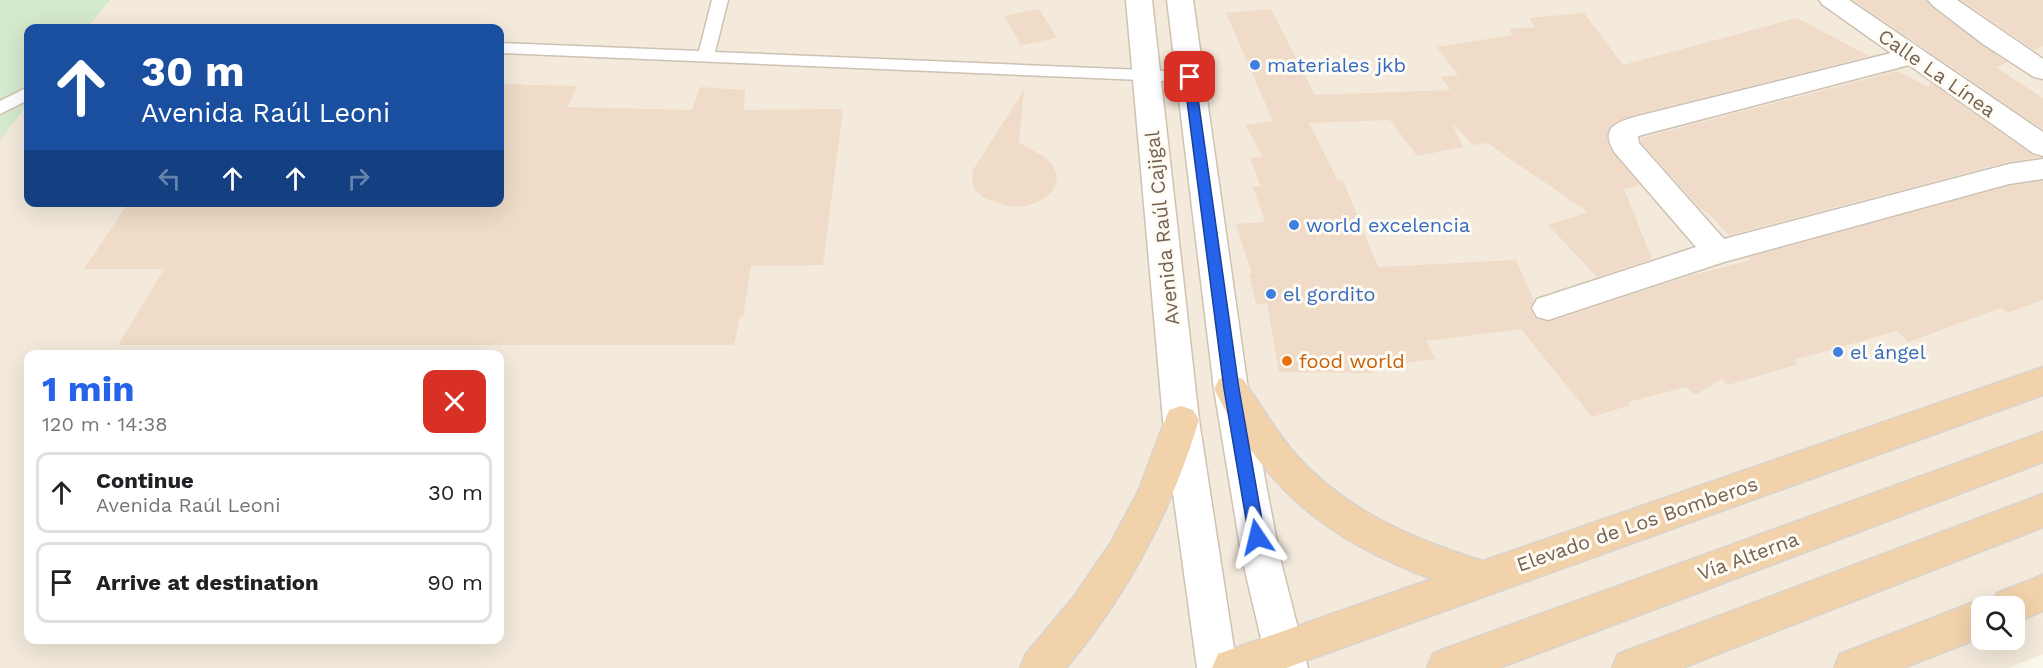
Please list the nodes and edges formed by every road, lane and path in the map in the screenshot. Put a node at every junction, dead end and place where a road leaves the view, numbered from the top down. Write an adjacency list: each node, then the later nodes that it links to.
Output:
1 (720, 0): 7 (lane)
2 (1139, 0): 10 (main road, Avenida Raúl Cajigal)
3 (1180, 0): 11 (main road)
4 (1832, 0): 8 (main road, Calle La Línea)
5 (1941, 0): 9 (main road)
6 (504, 48): 7 (lane)
7 (706, 56): 10 (lane)
8 (1913, 56): 14 (main road, Calle La Línea); 16 (main road)
9 (2041, 68)
10 (1147, 74): 11 (lane); 20 (main road, Avenida Raúl Cajigal)
11 (1190, 77): 19 (main road)
12 (24, 95): 13 (lane)
13 (0, 108)
14 (2043, 146)
15 (2043, 169): 16 (main road)
16 (1718, 252): 17 (main road)
17 (1548, 308)
18 (2043, 381): 23 (highway, Elevado de Los Bomberos)
19 (1232, 389): 23 (highway); 29 (main road)
20 (1181, 420): 31 (highway); 32 (main road, Avenida Raúl Cajigal)
21 (2043, 447): 30 (highway, Vía Alterna)
22 (2043, 510): 34 (highway)
23 (1483, 579): 29 (highway, Elevado de Los Bomberos)
24 (2043, 593): 25 (highway)
25 (2025, 600)
26 (2025, 611): 27 (highway)
27 (2043, 612)
28 (1971, 622): 35 (highway)
29 (1285, 659): 33 (highway, Elevado de Los Bomberos)
30 (1450, 667)
31 (1040, 668)
32 (1217, 668)
33 (1232, 668)
34 (1632, 668)
35 (1854, 668)

